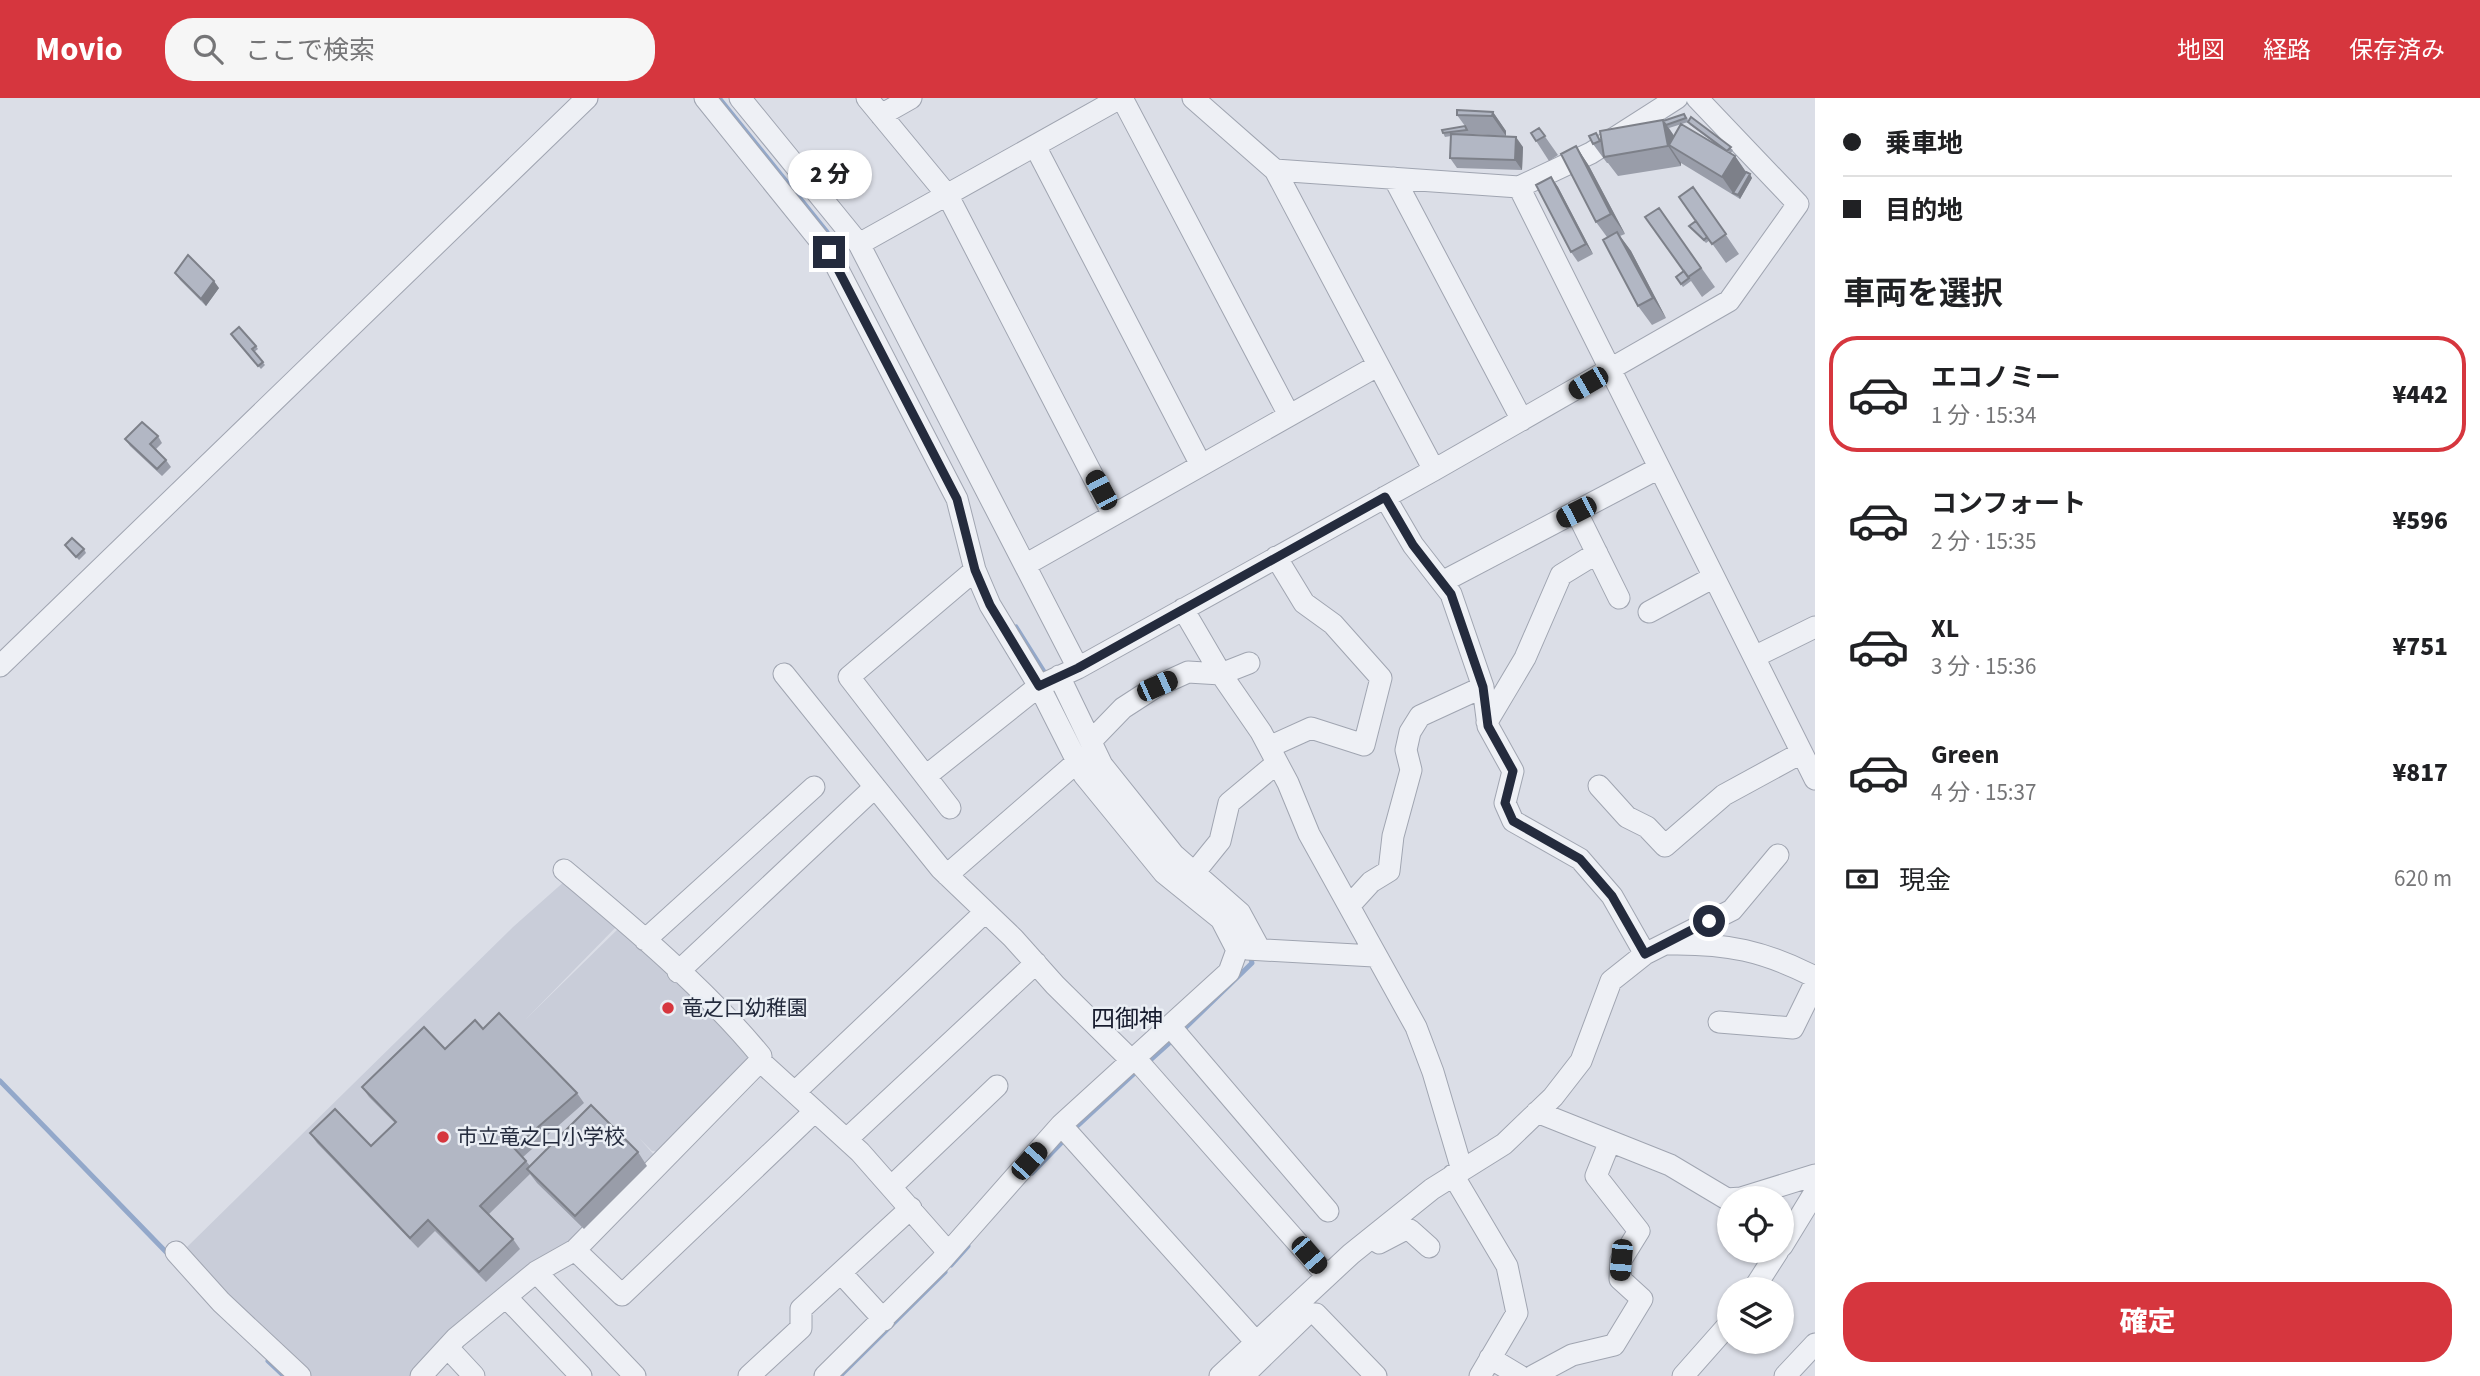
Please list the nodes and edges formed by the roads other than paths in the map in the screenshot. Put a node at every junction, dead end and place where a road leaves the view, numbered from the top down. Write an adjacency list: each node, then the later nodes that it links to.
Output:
1 (587, 98): 39 (street)
2 (705, 98): 30 (street)
3 (740, 98): 16 (street)
4 (867, 98): 10 (street)
5 (911, 98): 10 (street)
6 (1121, 98): 11 (street); 19 (street)
7 (1193, 98): 12 (street)
8 (1677, 98): 14 (street)
9 (1697, 98): 18 (street)
10 (881, 115): 15 (street)
11 (1035, 146): 15 (street); 21 (street)
12 (1275, 170): 13 (street); 17 (street)
13 (1394, 178): 14 (street); 20 (street)
14 (1519, 187): 18 (street)
15 (948, 196): 16 (street); 26 (street)
16 (859, 244): 29 (street)
17 (1377, 366): 19 (street); 23 (street)
18 (1610, 370): 20 (street); 22 (street)
19 (1289, 415): 21 (street)
20 (1521, 420): 23 (street)
21 (1201, 465): 26 (street)
22 (1659, 468): 25 (street); 31 (street)
23 (1434, 470): 24 (street)
24 (1385, 497): 28 (street); 32 (street)
25 (1576, 512): 27 (street); 32 (street)
26 (1114, 514): 29 (street)
27 (1597, 553): 33 (street); 45 (street)
28 (1276, 557): 34 (street); 48 (street)
29 (1025, 565): 40 (street)
30 (975, 570): 43 (street); 50 (street)
31 (1714, 577): 35 (street); 37 (street)
32 (1442, 582): 44 (street)
33 (1619, 598)
34 (1183, 609): 40 (street); 42 (street)
35 (1649, 612)
36 (1815, 626): 37 (street)
37 (1754, 657): 47 (street)
38 (1249, 663): 42 (street)
39 (0, 666)
40 (1069, 672): 43 (street); 46 (street)
41 (784, 674): 54 (street)
42 (1221, 674): 46 (street); 48 (street)
43 (1039, 686): 49 (street); 50 (street)
44 (1483, 687): 45 (street); 60 (street)
45 (1488, 722): 64 (street)
46 (1091, 741): 59 (street)
47 (1801, 753): 51 (street); 52 (street)
48 (1273, 755): 59 (street); 60 (street)
49 (1077, 762): 58 (street); 59 (street)
50 (926, 776): 55 (street)
51 (1815, 779)
52 (1599, 786)
53 (814, 787): 62 (street)
54 (875, 787): 58 (street); 67 (street)
55 (950, 808)
56 (1778, 855): 64 (street)
57 (564, 870): 62 (street)
58 (947, 876): 61 (street)
59 (1188, 881): 63 (street)
60 (1350, 905): 65 (street)
61 (984, 913): 66 (street); 75 (street)
62 (645, 940): 67 (street)
63 (1249, 949): 65 (street); 71 (street)
64 (1654, 949): 68 (street); 77 (street)
65 (1374, 956): 81 (street)
66 (1036, 963): 73 (street); 79 (street)
67 (678, 972): 72 (street)
68 (1815, 977)
69 (1815, 983): 70 (street)
70 (1719, 1022)
71 (1176, 1033): 73 (street); 86 (street)
72 (760, 1060): 75 (street); 89 (street)
73 (1139, 1063): 78 (street); 95 (street)
74 (998, 1086): 83 (street)
75 (794, 1093): 76 (street)
76 (815, 1111): 79 (street); 89 (street)
77 (1537, 1112): 80 (street); 81 (street)
78 (1067, 1132): 91 (street); 99 (street)
79 (847, 1139): 83 (street)
80 (1610, 1141): 82 (street); 114 (street)
81 (1458, 1172): 92 (street); 102 (street)
82 (1815, 1175)
83 (892, 1186): 85 (street)
84 (1815, 1192): 87 (street)
85 (911, 1208): 91 (street); 94 (street)
86 (1328, 1211)
87 (1794, 1226)
88 (1429, 1247): 92 (street)
89 (575, 1250): 93 (street)
90 (176, 1252): 103 (street)
91 (948, 1252): 97 (street)
92 (1351, 1254): 95 (street)
93 (536, 1272): 96 (street); 107 (street)
94 (841, 1273): 97 (street); 108 (street)
95 (1327, 1276): 99 (street)
96 (506, 1297): 101 (street); 106 (street)
97 (884, 1320): 109 (street)
98 (1717, 1338): 115 (street)
99 (1255, 1341): 110 (street)
100 (1815, 1344): 116 (street)
101 (448, 1348): 104 (street); 105 (street)
102 (1485, 1367): 113 (street)
103 (300, 1376)
104 (421, 1376)
105 (474, 1376)
106 (581, 1376)
107 (635, 1376)
108 (749, 1376)
109 (825, 1376)
110 (1220, 1376)
111 (1244, 1376): 112 (street)
112 (1376, 1376)
113 (1520, 1376)
114 (1533, 1376)
115 (1684, 1376)
116 (1785, 1376)

